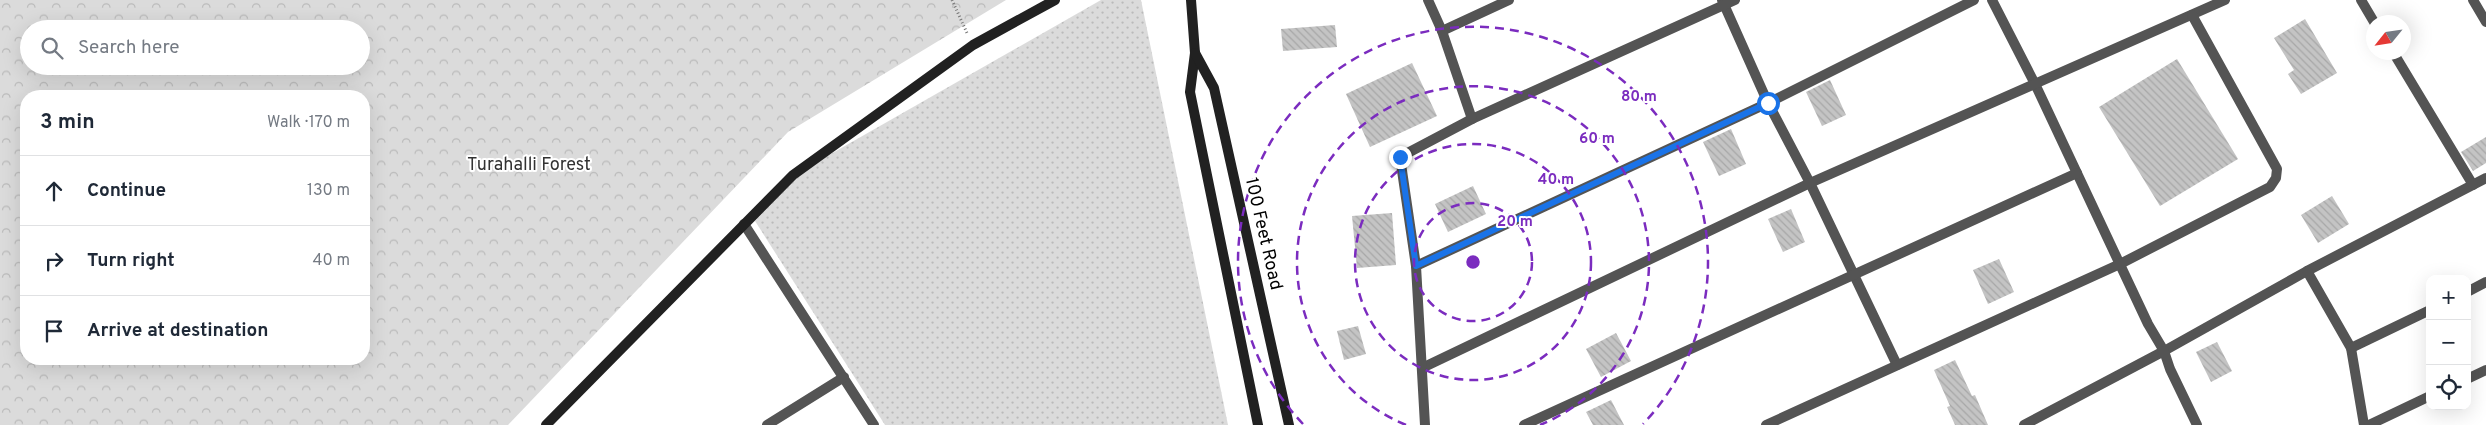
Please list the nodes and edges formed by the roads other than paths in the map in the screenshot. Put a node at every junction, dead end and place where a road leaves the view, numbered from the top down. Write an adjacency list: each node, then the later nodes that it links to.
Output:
1 (1055, 0): 25 (main road)
2 (1190, 0): 16 (main road, 100 Feet Road)
3 (1428, 0): 15 (street)
4 (1508, 0): 15 (street)
5 (1735, 0): 11 (street)
6 (1974, 0): 19 (street)
7 (1992, 0): 18 (street)
8 (2225, 0): 12 (street)
9 (2360, 0): 13 (street)
10 (2473, 0): 14 (street)
11 (1724, 2): 19 (street); 20 (street)
12 (2192, 15): 18 (street); 26 (street)
13 (2370, 15)
14 (2486, 22)
15 (1442, 31): 20 (street)
16 (1195, 53): 44 (main road, 100 Feet Road); 45 (main road, 100 Feet Road)
17 (2398, 60): 24 (street)
18 (2035, 84): 21 (street); 23 (street)
19 (1768, 103): 23 (street); 27 (street)
20 (1472, 119): 27 (street)
21 (2077, 173): 26 (street); 29 (street)
22 (2486, 178): 24 (street)
23 (1810, 183): 29 (street); 36 (street)
24 (2473, 185): 28 (street)
25 (744, 224): 38 (street); 41 (main road)
26 (2120, 264): 34 (street); 35 (street)
27 (1416, 266): 36 (street)
28 (2307, 271): 33 (street); 34 (street)
29 (1854, 275): 35 (street); 47 (street)
30 (2486, 282): 31 (street)
31 (2471, 290)
32 (2426, 312): 33 (street)
33 (2351, 348): 51 (street)
34 (2164, 351): 49 (street); 50 (street)
35 (1897, 365): 48 (street)
36 (1422, 368): 46 (street)
37 (2486, 370): 39 (street)
38 (844, 377): 42 (street); 43 (street)
39 (2471, 377)
40 (2426, 398): 52 (street)
41 (546, 425)
42 (767, 425)
43 (874, 425)
44 (1258, 425)
45 (1289, 425)
46 (1425, 425)
47 (1524, 425)
48 (1766, 425)
49 (2024, 425)
50 (2197, 425)
51 (2364, 425)
52 (2369, 425)

